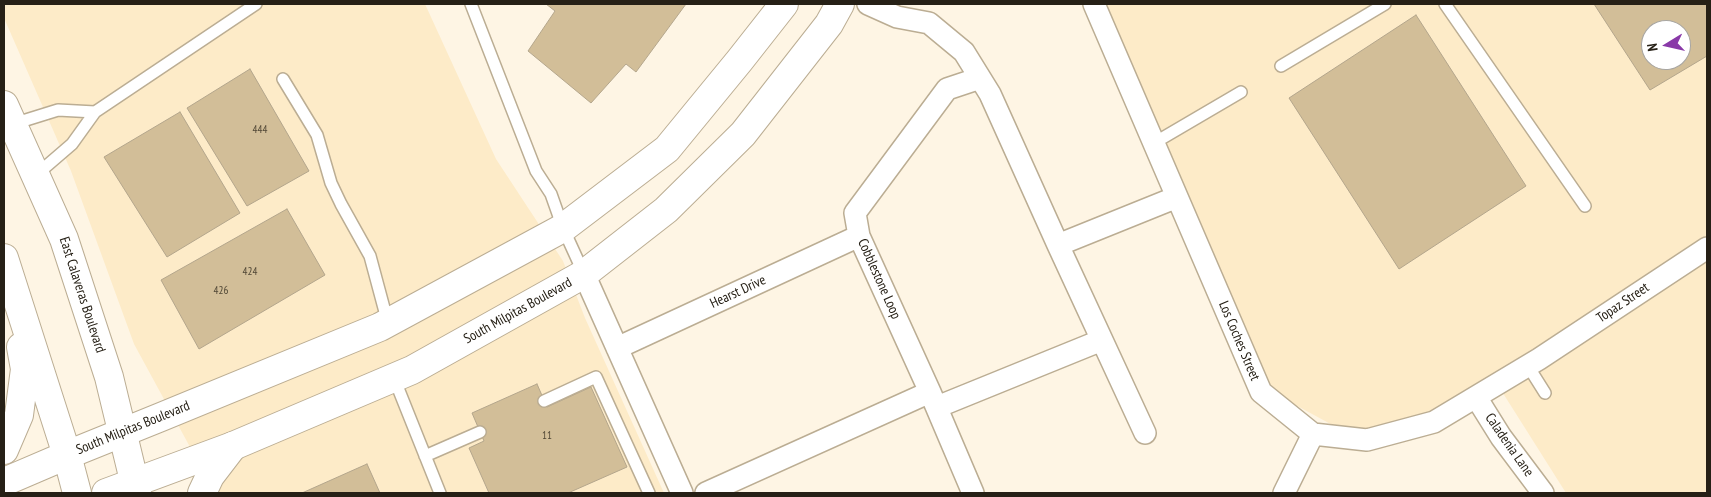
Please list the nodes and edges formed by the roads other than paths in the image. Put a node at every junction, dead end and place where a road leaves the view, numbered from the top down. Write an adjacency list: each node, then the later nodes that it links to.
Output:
1 (256, 4): 13 (lane)
2 (471, 4): 19 (lane)
3 (784, 4): 19 (main road, South Milpitas Boulevard)
4 (840, 4): 25 (main road, South Milpitas Boulevard)
5 (868, 4): 10 (street)
6 (1094, 4): 15 (street, Los Coches Street)
7 (1385, 4): 9 (lane)
8 (1445, 4): 18 (lane)
9 (1282, 66)
10 (980, 78): 20 (street, Cobblestone Loop); 21 (street)
11 (283, 79): 26 (lane)
12 (1241, 92): 15 (lane)
13 (95, 112): 14 (lane); 16 (lane)
14 (8, 115): 16 (main road, East Calaveras Boulevard)
15 (1154, 143): 17 (street, Los Coches Street)
16 (36, 176): 35 (main road, East Calaveras Boulevard)
17 (1176, 197): 21 (street); 38 (street, Los Coches Street)
18 (1584, 206)
19 (563, 228): 25 (lane); 26 (main road, South Milpitas Boulevard)
20 (860, 236): 28 (street, Hearst Drive); 33 (street, Cobblestone Loop)
21 (1058, 245): 27 (street)
22 (1707, 248): 29 (street, Topaz Street)
23 (4, 258): 41 (main road)
24 (4, 263): 40 (main road)
25 (584, 274): 28 (street); 30 (main road, South Milpitas Boulevard)
26 (388, 323): 35 (main road, South Milpitas Boulevard)
27 (1102, 340): 33 (street); 37 (street)
28 (617, 348): 50 (street)
29 (1533, 363): 31 (lane); 32 (street)
30 (394, 378): 39 (main road, South Milpitas Boulevard); 42 (lane)
31 (1545, 393)
32 (1476, 397): 38 (street); 54 (street, Caladenia Lane)
33 (934, 399): 51 (street); 52 (street, Cobblestone Loop)
34 (544, 401): 49 (lane)
35 (122, 432): 41 (main road, South Milpitas Boulevard); 44 (main road, East Calaveras Boulevard)
36 (480, 432): 42 (lane)
37 (1145, 433)
38 (1313, 434): 53 (street)
39 (233, 446): 44 (main road, South Milpitas Boulevard); 47 (main road)
40 (4, 450)
41 (67, 455): 43 (main road, South Milpitas Boulevard); 45 (main road)
42 (425, 456): 48 (lane)
43 (4, 482)
44 (136, 488): 46 (main road, South Milpitas Boulevard)
45 (77, 493)
46 (106, 493)
47 (202, 493)
48 (440, 493)
49 (649, 493)
50 (682, 493)
51 (706, 493)
52 (973, 493)
53 (1284, 493)
54 (1543, 493)

